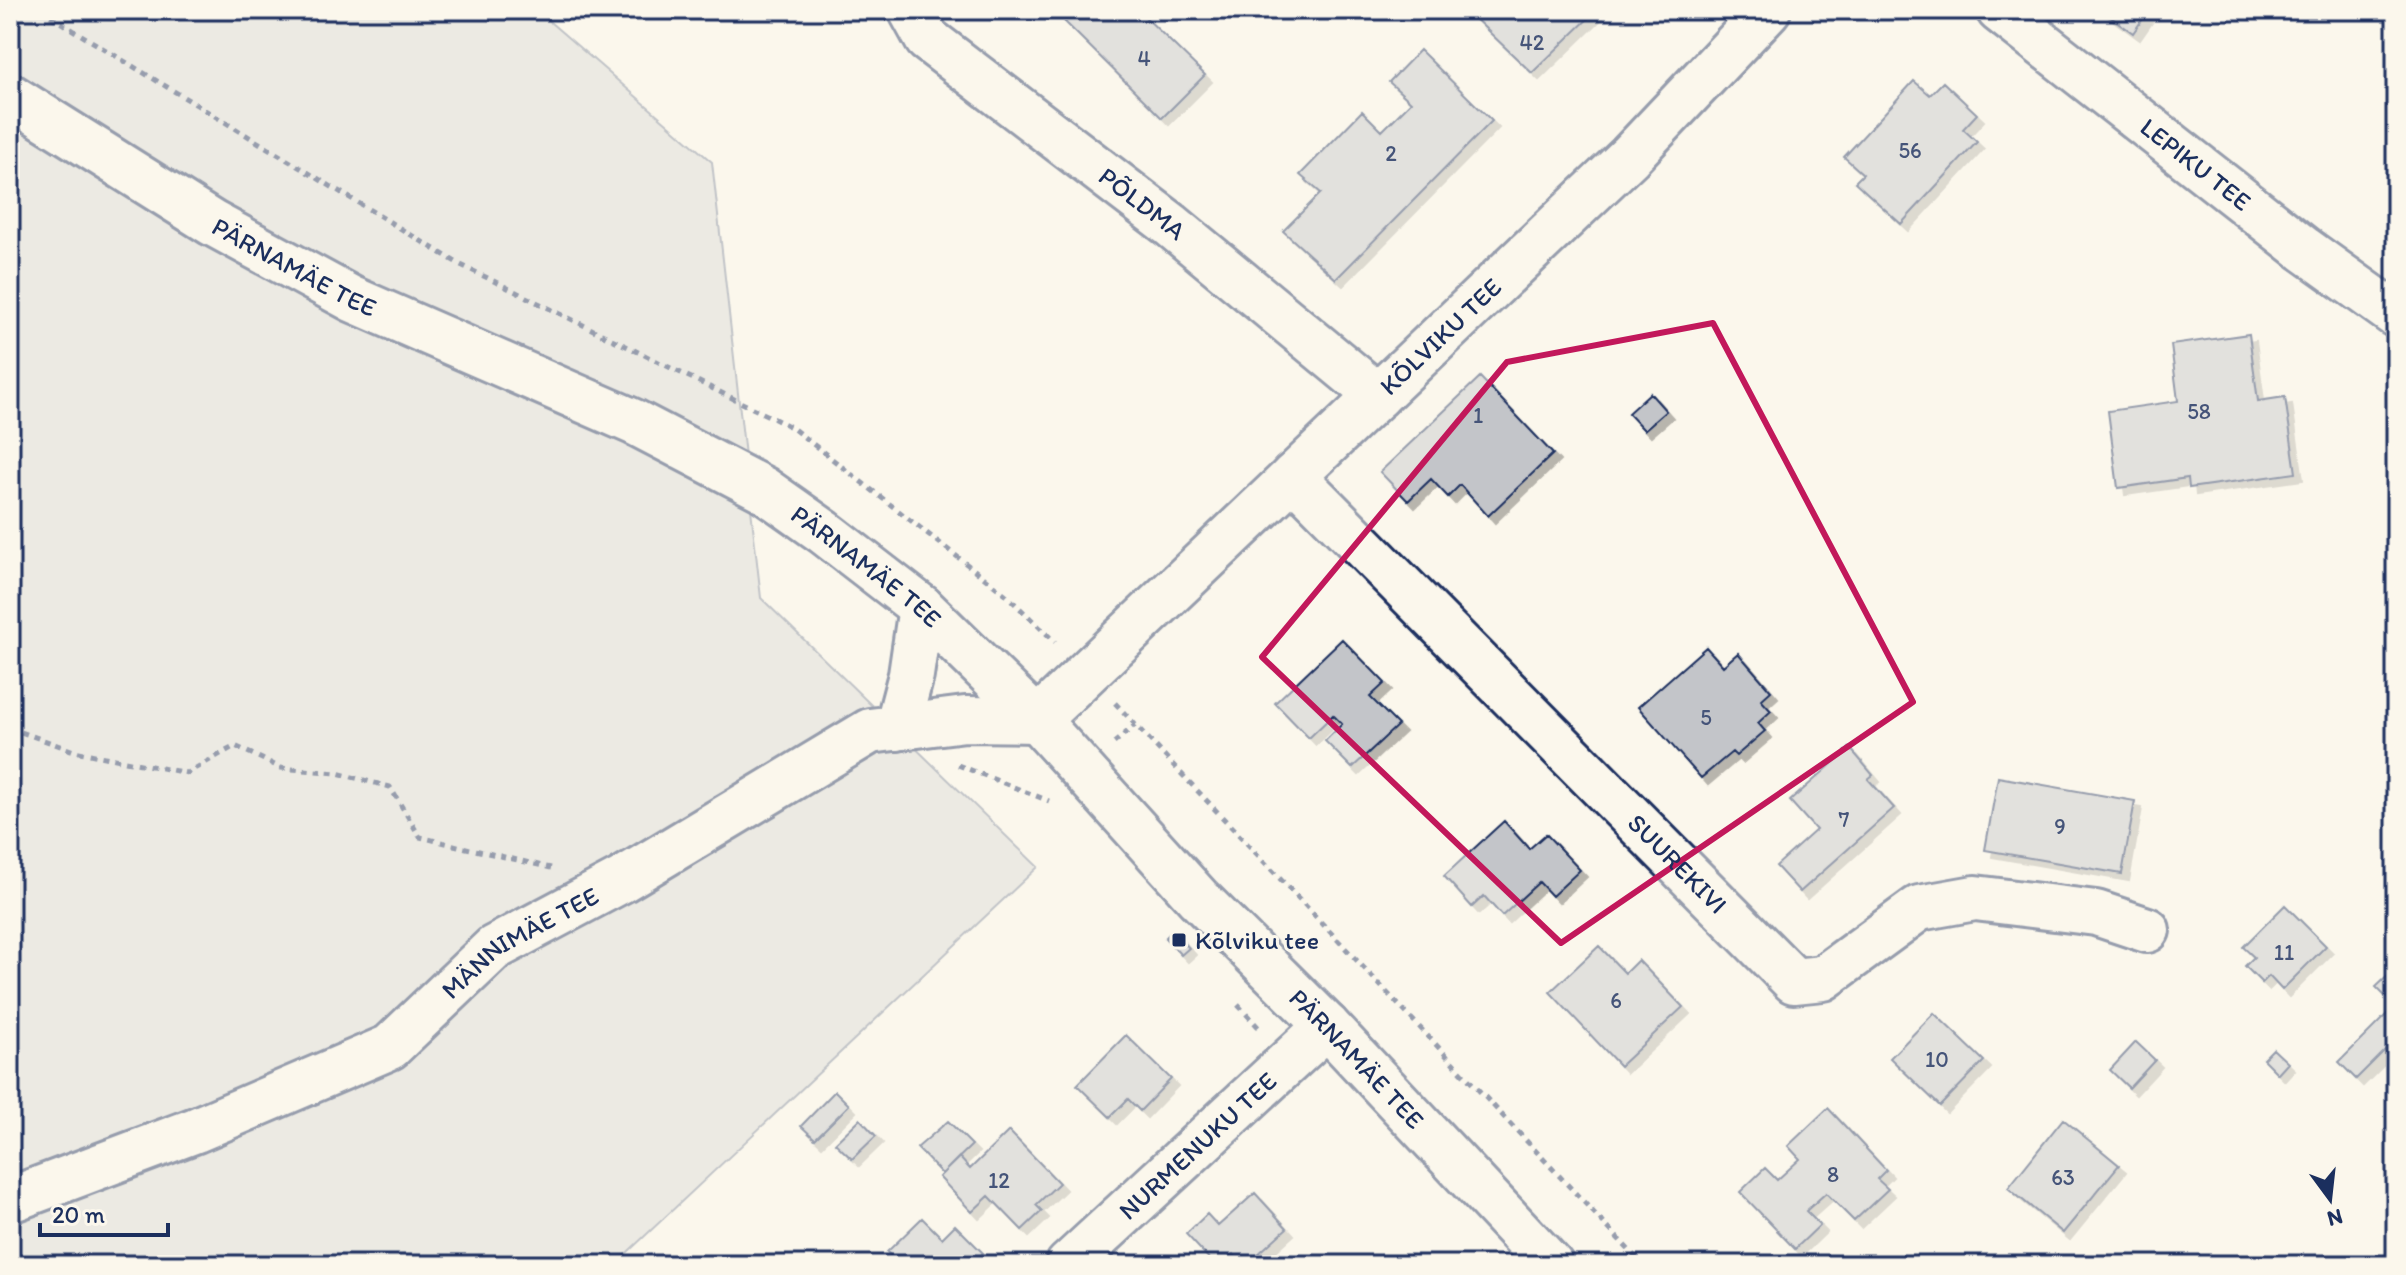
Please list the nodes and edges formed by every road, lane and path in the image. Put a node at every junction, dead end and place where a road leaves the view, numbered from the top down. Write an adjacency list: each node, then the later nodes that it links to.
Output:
1 (911, 10): 6 (street, PÕLDMA)
2 (1768, 10): 6 (street, KÕLVIKU TEE)
3 (1999, 10): 5 (street, LEPIKU TEE)
4 (10, 96): 8 (street, PÄRNAMÄE TEE)
5 (2396, 315)
6 (1378, 396): 7 (street, KÕLVIKU TEE)
7 (1293, 476): 9 (street, KÕLVIKU TEE); 16 (street, SUUREKIVI)
8 (921, 607): 9 (street, PÄRNAMÄE TEE); 11 (street)
9 (1037, 720): 11 (street, MÄNNIMÄE TEE); 18 (street, PÄRNAMÄE TEE)
10 (1135, 725): 13 (path)
11 (904, 727): 14 (path); 20 (street, MÄNNIMÄE TEE)
12 (10, 728): 15 (path)
13 (1107, 749)
14 (1052, 803)
15 (553, 869)
16 (2147, 930)
17 (1229, 995): 19 (path)
18 (1327, 1026): 19 (street, NURMENUKU TEE); 22 (street, PÄRNAMÄE TEE)
19 (1289, 1061): 21 (street, NURMENUKU TEE)
20 (10, 1200)
21 (1068, 1265)
22 (1551, 1265)

